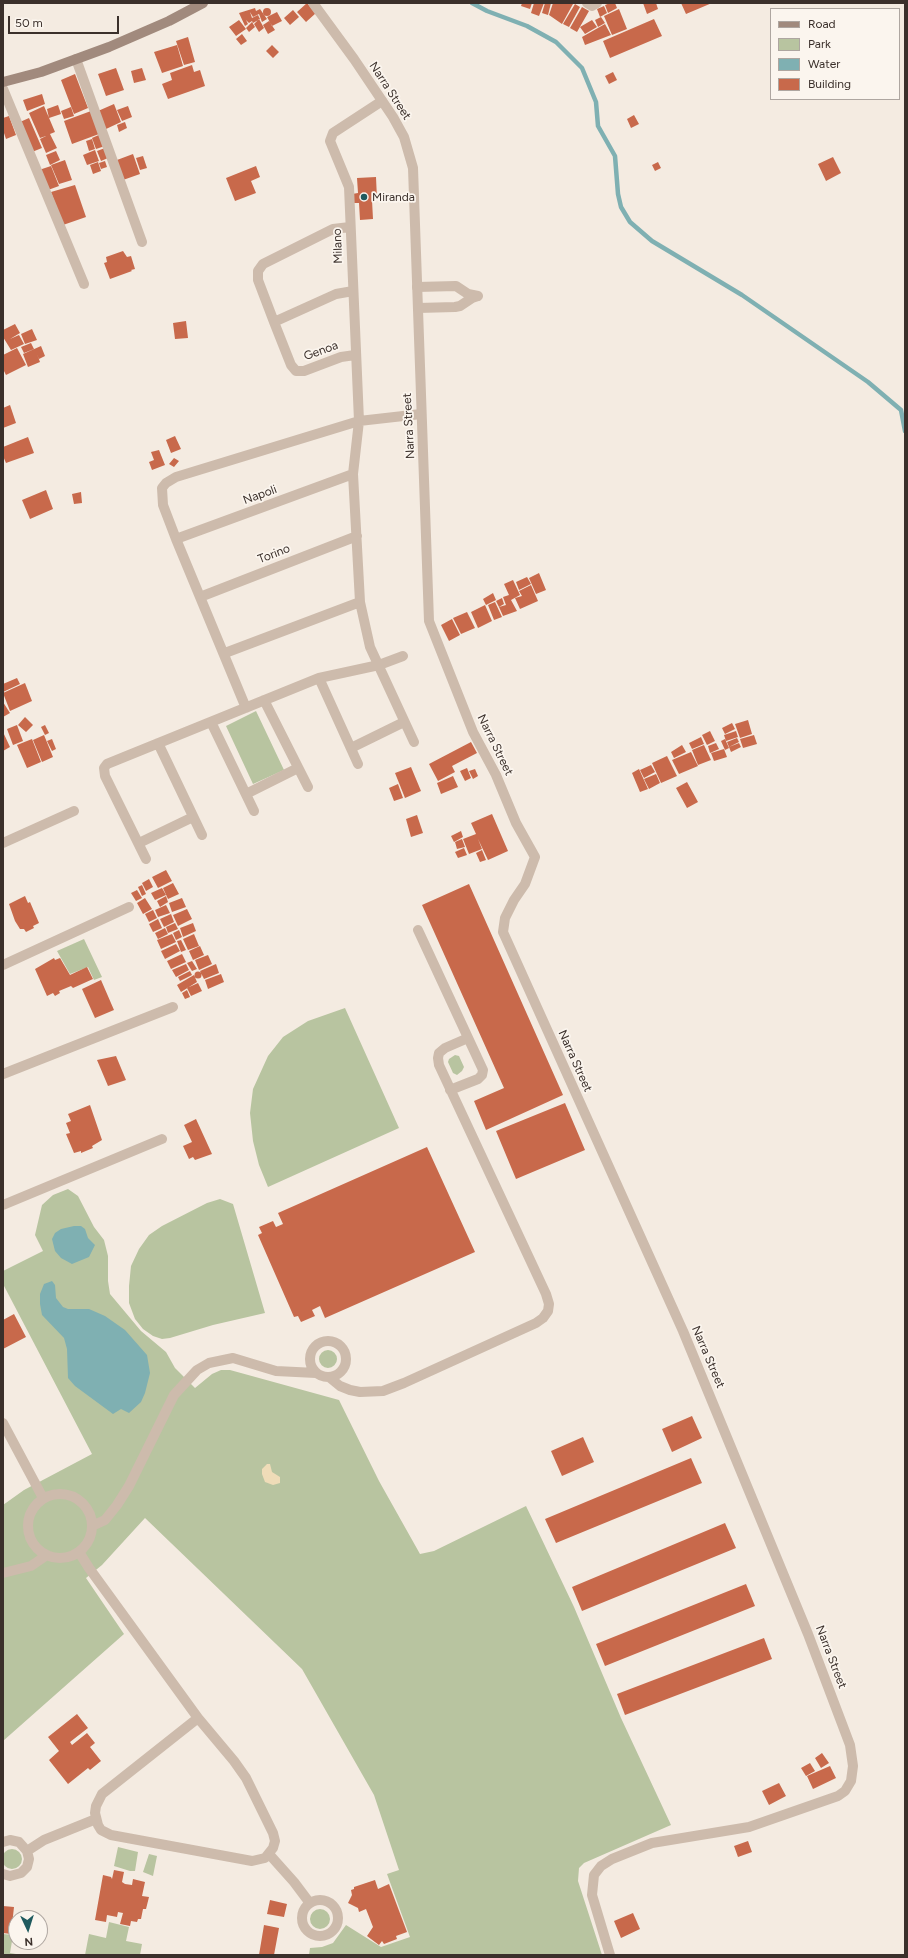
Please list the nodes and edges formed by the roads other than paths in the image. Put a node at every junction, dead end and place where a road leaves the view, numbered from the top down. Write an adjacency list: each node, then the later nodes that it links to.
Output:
1 (203, 3): 5 (main road)
2 (312, 3): 8 (street, Narra Street)
3 (587, 3): 4 (street)
4 (597, 3)
5 (76, 59): 6 (main road); 10 (street)
6 (3, 82)
7 (3, 89): 11 (street)
8 (382, 101): 9 (street, Milano); 12 (street, Narra Street)
9 (350, 227): 13 (street, Milano); 15 (street)
10 (142, 242)
11 (84, 284)
12 (417, 287): 14 (street, Narra Street); 14 (street)
13 (353, 291): 15 (street); 16 (street, Milano)
14 (418, 308): 17 (street, Narra Street)
15 (274, 322): 16 (street, Genoa)
16 (355, 355): 18 (street, Milano)
17 (422, 414): 18 (street); 70 (street, Narra Street)
18 (358, 421): 19 (street, Milano); 21 (street)
19 (353, 474): 20 (street, Milano); 21 (street, Napoli)
20 (357, 536): 22 (street, Torino); 23 (street, Milano)
21 (176, 539): 22 (street)
22 (200, 597): 24 (street)
23 (360, 602): 24 (street); 26 (street, Milano)
24 (225, 653): 29 (street)
25 (403, 656): 26 (street)
26 (379, 665): 27 (street); 31 (street, Milano)
27 (319, 678): 28 (street); 34 (street)
28 (264, 700): 29 (street); 36 (street)
29 (246, 708): 30 (street)
30 (211, 722): 33 (street); 38 (street)
31 (404, 722): 32 (street, Milano); 34 (street)
32 (414, 742)
33 (158, 743): 41 (street); 44 (street)
34 (351, 748): 35 (street)
35 (358, 764)
36 (298, 768): 37 (street); 38 (street)
37 (308, 787)
38 (246, 794): 40 (street)
39 (74, 811): 43 (street)
40 (254, 811)
41 (193, 817): 42 (street); 44 (street)
42 (202, 835)
43 (3, 843)
44 (138, 843): 45 (street)
45 (146, 859)
46 (128, 908): 48 (street)
47 (418, 930): 50 (street)
48 (3, 965)
49 (173, 1007): 51 (street)
50 (468, 1038): 52 (street); 52 (street)
51 (3, 1074)
52 (450, 1090): 56 (street)
53 (162, 1139): 54 (street)
54 (3, 1205)
55 (316, 1373): 56 (street); 56 (street); 59 (street)
56 (329, 1377)
57 (3, 1423): 58 (street)
58 (43, 1498): 59 (street); 61 (street)
59 (92, 1526): 60 (street)
60 (79, 1552): 61 (street); 63 (street)
61 (47, 1555): 62 (street)
62 (3, 1573)
63 (198, 1718): 64 (street); 67 (street)
64 (96, 1819): 66 (street); 67 (street)
65 (3, 1842): 66 (street)
66 (28, 1851): 68 (street)
67 (269, 1854): 69 (street)
68 (3, 1874)
69 (309, 1902)
70 (610, 1955)

